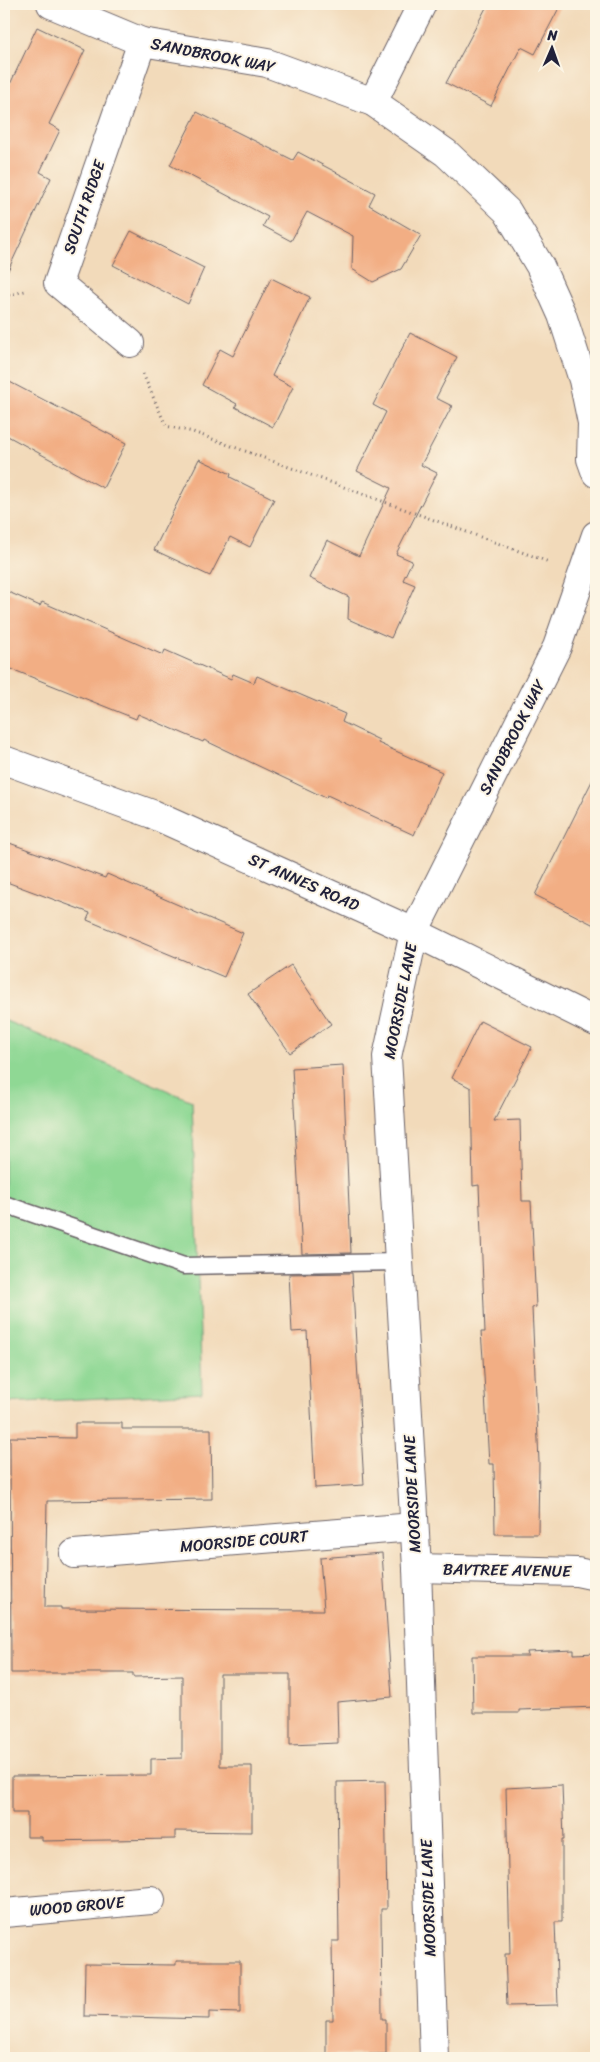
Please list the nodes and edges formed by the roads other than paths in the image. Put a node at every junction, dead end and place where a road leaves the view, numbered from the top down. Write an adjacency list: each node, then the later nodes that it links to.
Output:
1 (50, 4): 3 (street, SANDBROOK WAY)
2 (422, 4): 4 (street)
3 (142, 42): 4 (street, SANDBROOK WAY); 5 (street, SOUTH RIDGE)
4 (373, 102): 6 (street, SANDBROOK WAY)
5 (130, 343)
6 (596, 473)
7 (596, 535): 9 (street, SANDBROOK WAY)
8 (4, 760): 9 (street, ST ANNES ROAD)
9 (414, 932): 10 (street, ST ANNES ROAD); 12 (street, MOORSIDE LANE)
10 (596, 1022)
11 (4, 1204): 12 (lane)
12 (398, 1262): 13 (street, MOORSIDE LANE)
13 (414, 1527): 14 (street, MOORSIDE COURT); 15 (street, MOORSIDE LANE)
14 (74, 1554)
15 (417, 1568): 16 (street, BAYTREE AVENUE); 19 (street, MOORSIDE LANE)
16 (596, 1576)
17 (151, 1900): 18 (street, WOOD GROVE)
18 (4, 1913)
19 (434, 2058)

